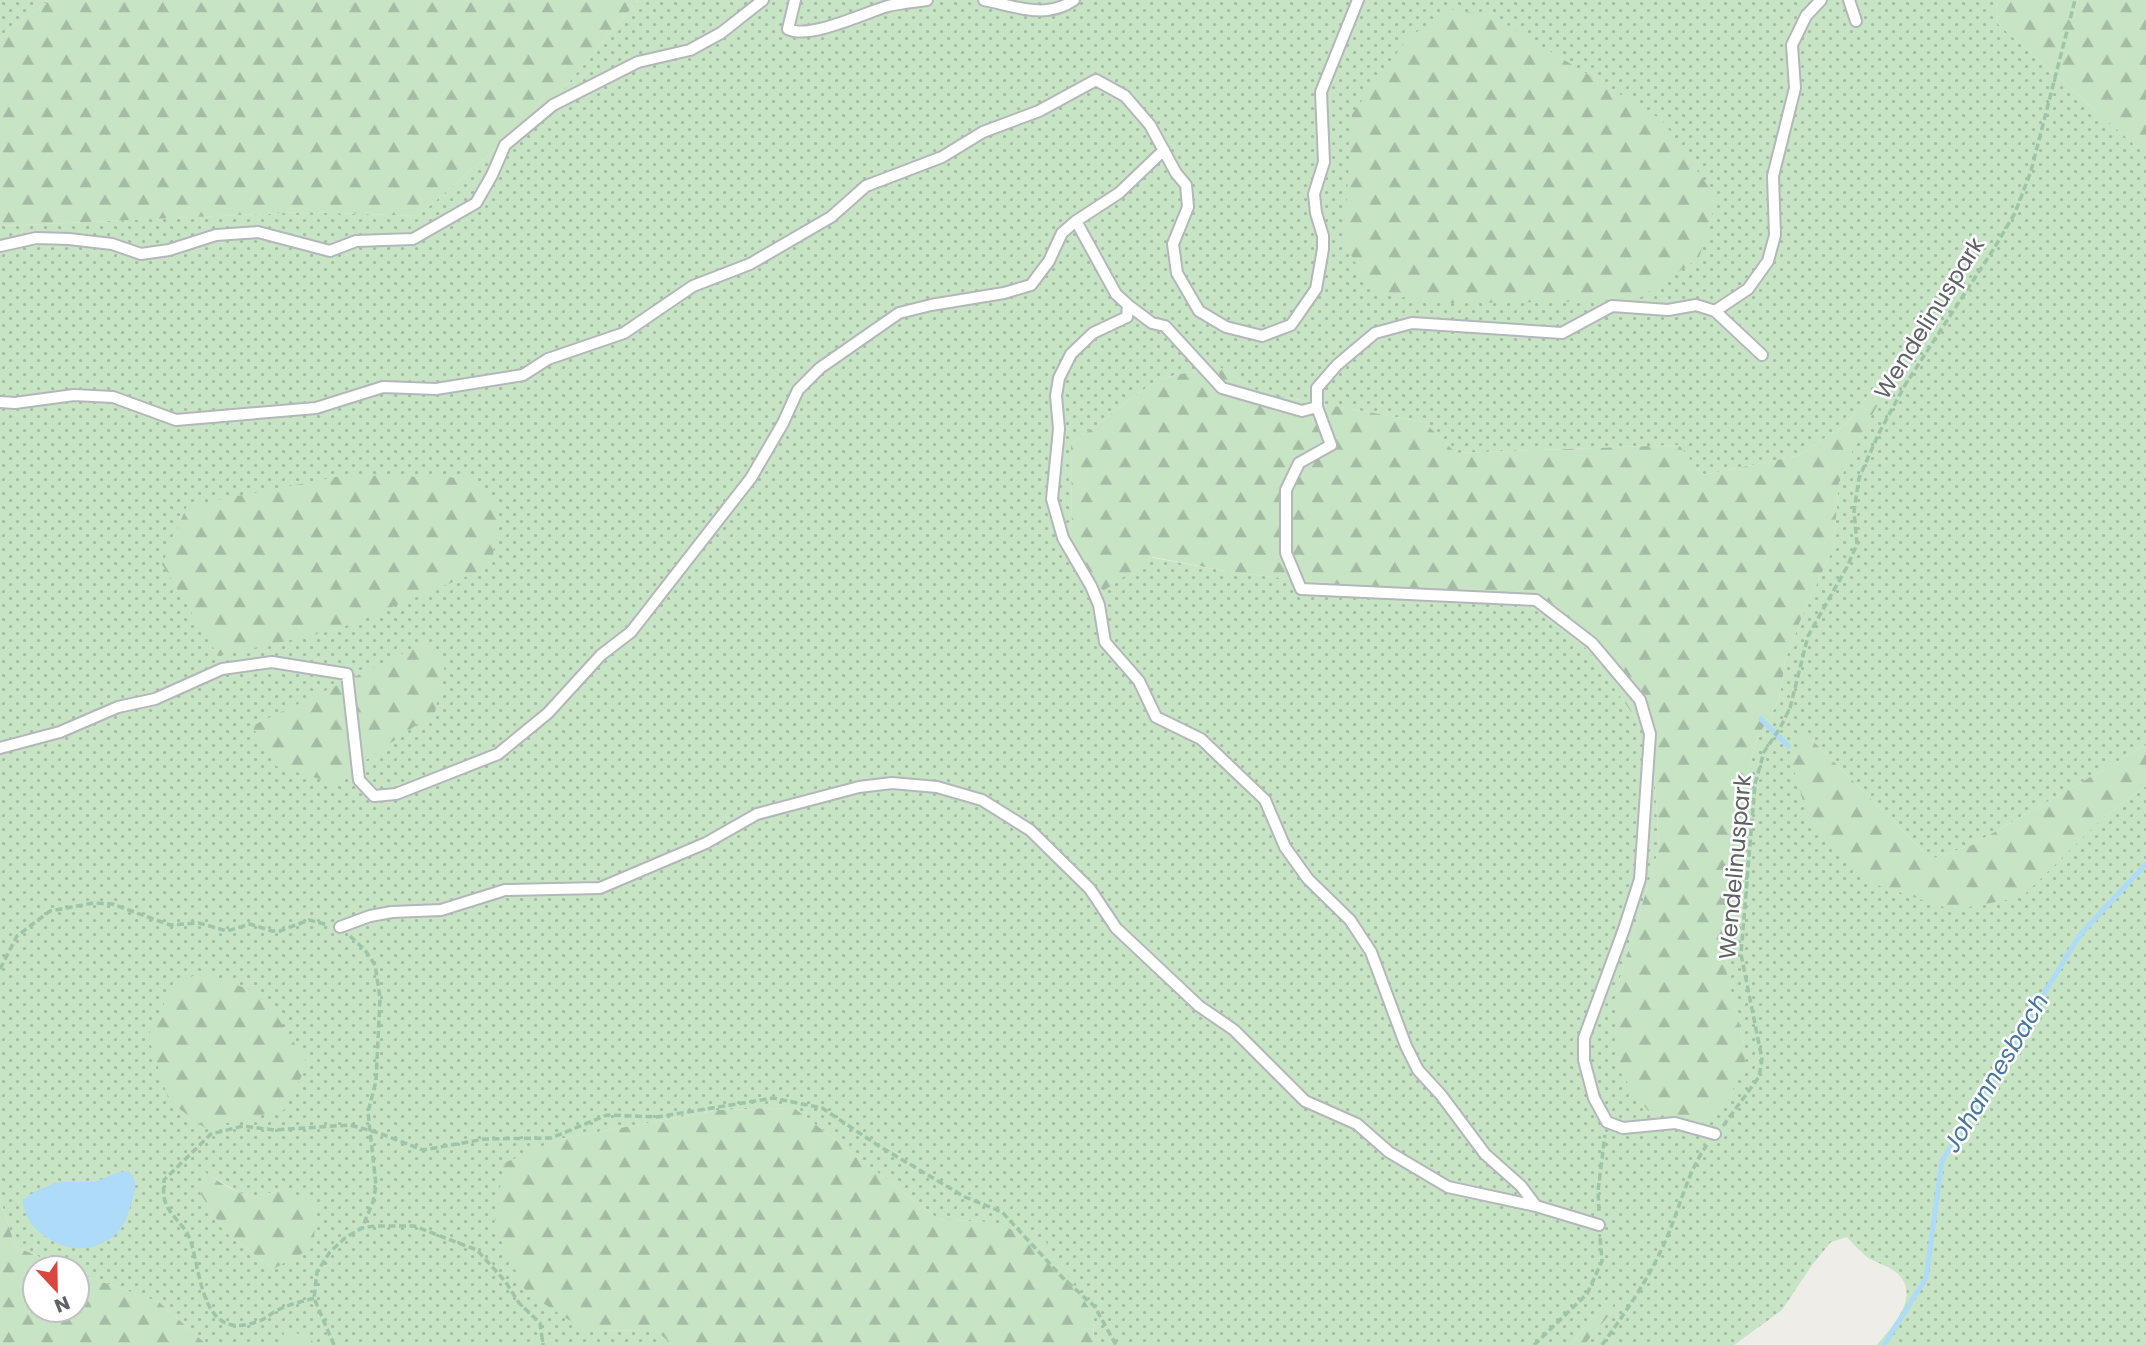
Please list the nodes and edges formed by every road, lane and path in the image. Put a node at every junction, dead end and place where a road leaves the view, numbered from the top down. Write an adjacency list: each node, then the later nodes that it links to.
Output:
1 (763, 0): 13 (lane)
2 (795, 0): 3 (lane)
3 (927, 0)
4 (984, 0): 5 (lane)
5 (1074, 0)
6 (1359, 0): 11 (lane)
7 (1821, 0): 15 (lane)
8 (1849, 0): 10 (lane)
9 (2075, 0): 24 (path, Wendelinuspark)
10 (1856, 21)
11 (1164, 150): 12 (lane); 17 (lane)
12 (1076, 221): 14 (lane); 19 (lane)
13 (0, 246)
14 (1128, 305): 18 (lane); 25 (lane)
15 (1715, 311): 16 (lane); 18 (lane)
16 (1762, 355)
17 (0, 402)
18 (1317, 407): 22 (lane)
19 (0, 748)
20 (340, 927): 21 (path); 23 (path); 25 (lane)
21 (0, 969)
22 (1607, 1122): 24 (lane); 26 (path)
23 (370, 1130): 27 (path); 28 (path); 31 (path)
24 (1716, 1135): 33 (path, Wendelinuspark)
25 (1536, 1206): 26 (lane)
26 (1599, 1225): 32 (path)
27 (362, 1228): 28 (path); 30 (path)
28 (314, 1298): 29 (path)
29 (334, 1345)
30 (543, 1345)
31 (1116, 1345)
32 (1534, 1345)
33 (1602, 1345)

